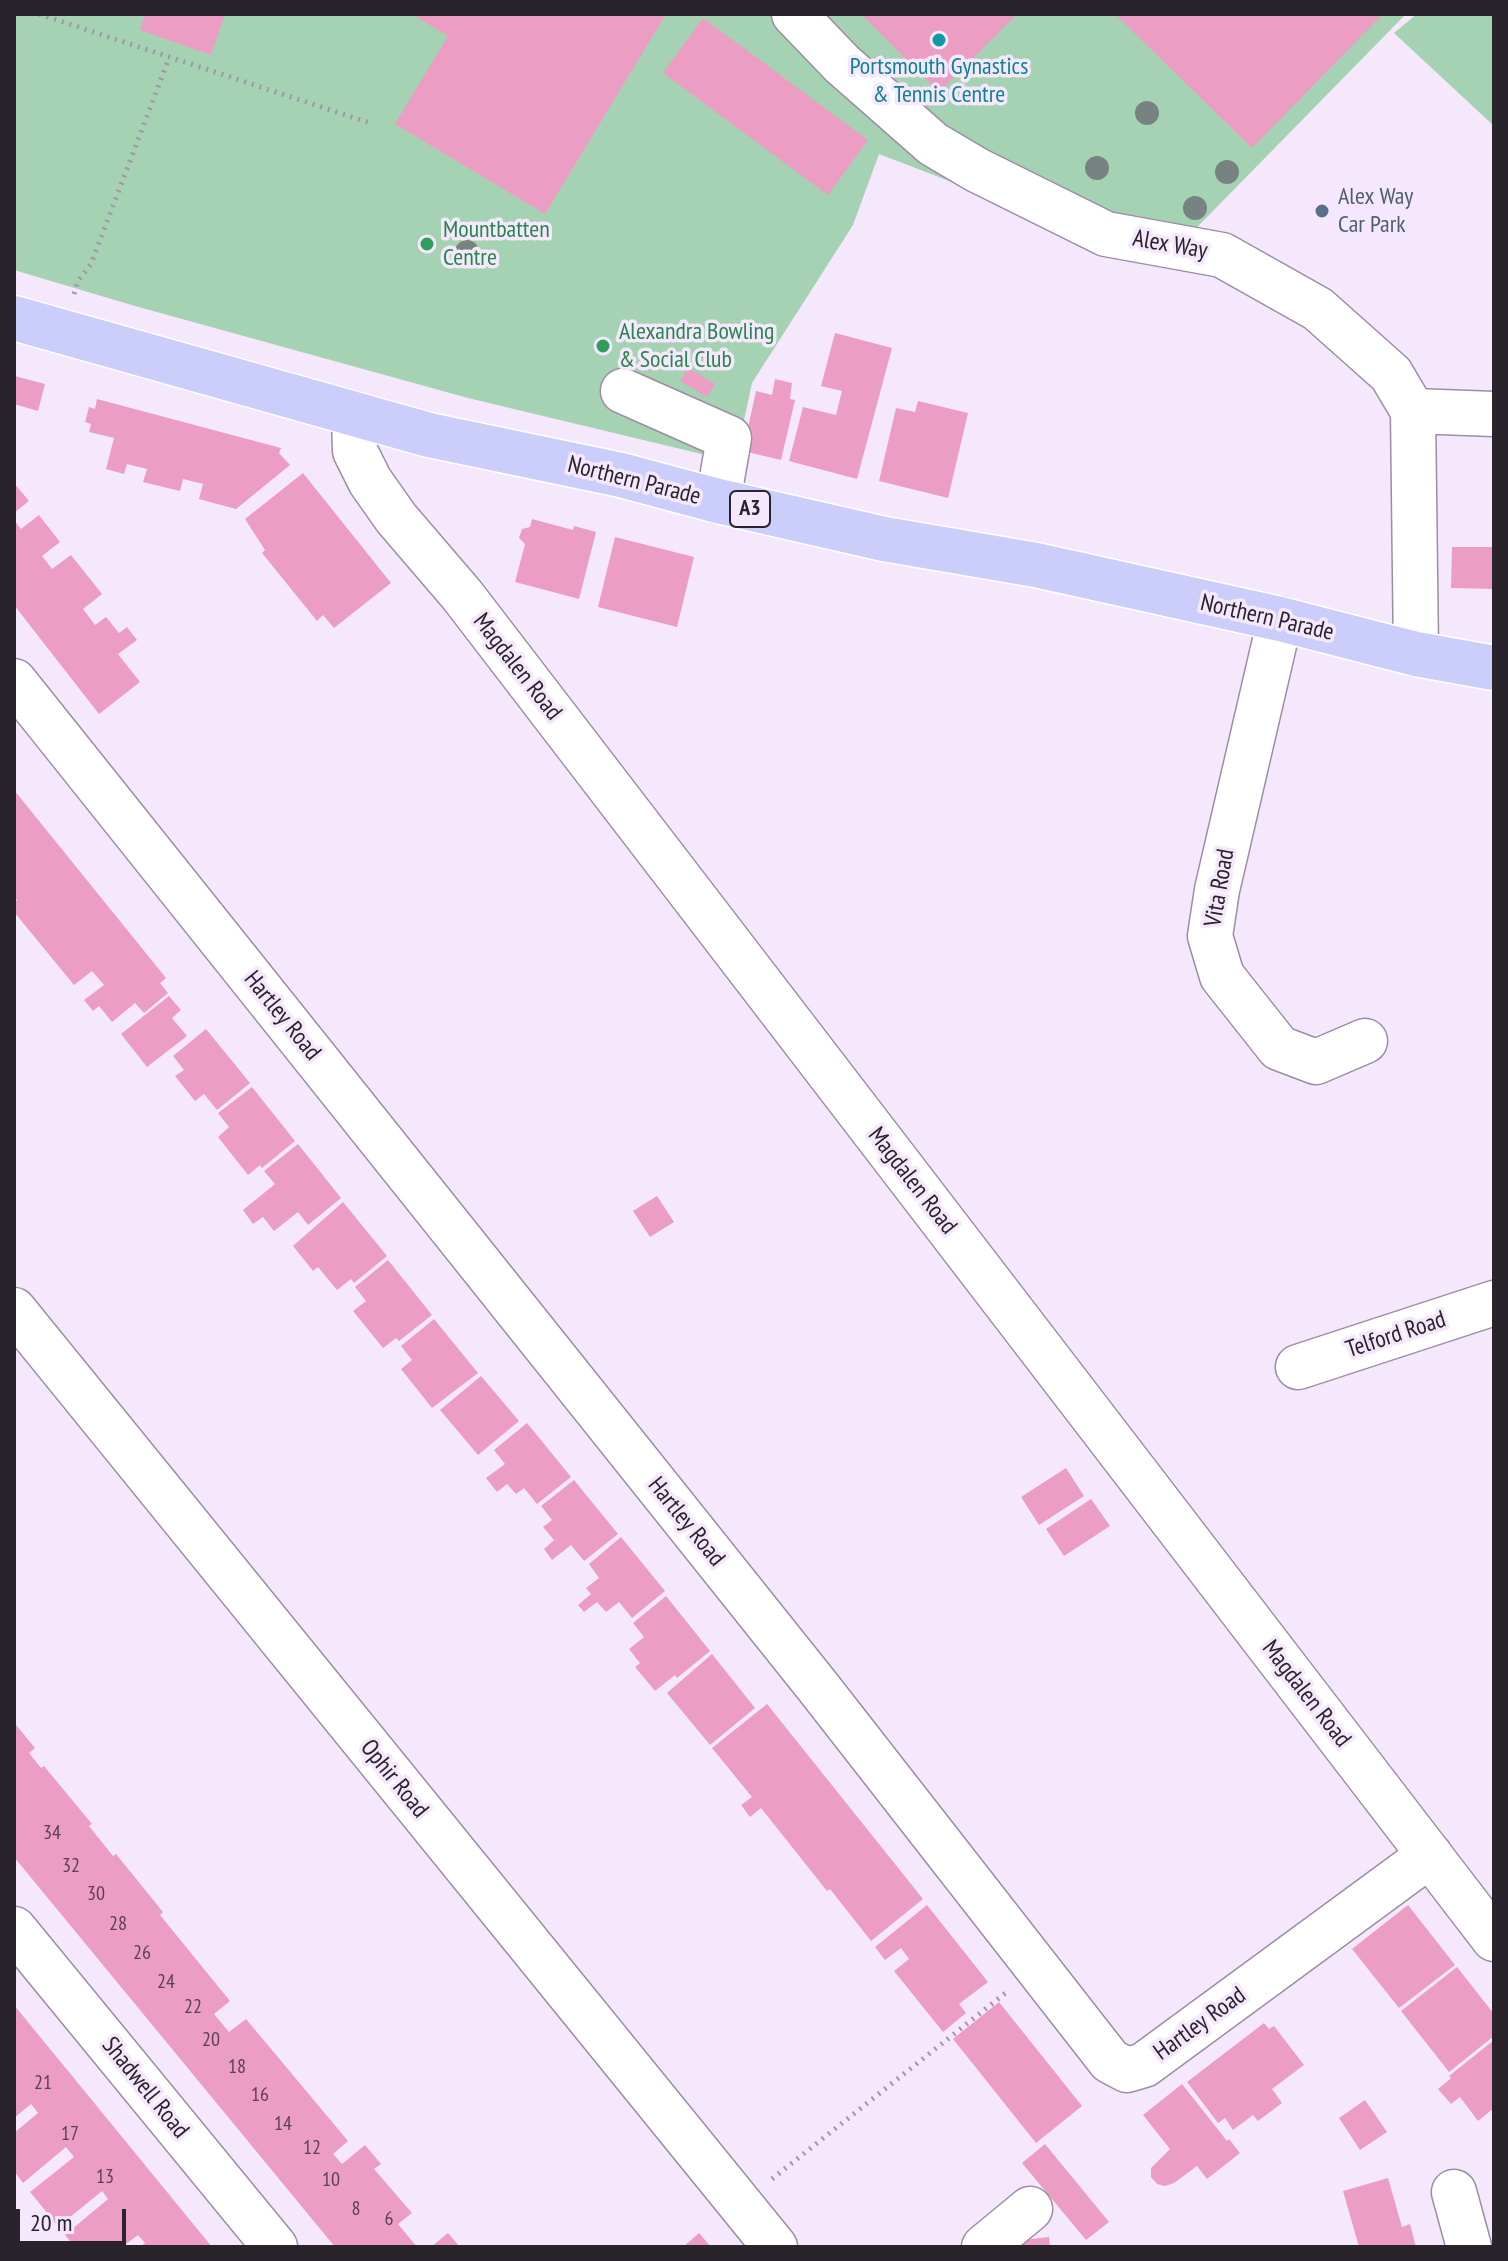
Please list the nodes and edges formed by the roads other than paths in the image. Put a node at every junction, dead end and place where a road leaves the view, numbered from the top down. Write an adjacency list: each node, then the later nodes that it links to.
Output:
1 (794, 14): 4 (street, Alex Way)
2 (14, 318): 5 (main road, Northern Parade / A3)
3 (623, 391): 7 (street)
4 (1413, 411): 6 (street); 9 (street)
5 (354, 414): 7 (main road, Northern Parade / A3); 16 (street, Magdalen Road)
6 (1494, 414)
7 (718, 501): 8 (main road, Northern Parade / A3)
8 (1280, 619): 9 (main road, Northern Parade / A3); 12 (street, Vita Road)
9 (1416, 654): 10 (main road, Northern Parade / A3)
10 (1494, 668)
11 (14, 681): 16 (street, Hartley Road)
12 (1365, 1041)
13 (1494, 1303): 15 (street, Telford Road)
14 (14, 1310): 22 (street, Ophir Road)
15 (1298, 1367)
16 (1430, 1855): 18 (street, Magdalen Road)
17 (14, 1929): 21 (street, Shadwell Road)
18 (1494, 1939)
19 (1454, 2192): 24 (street)
20 (1030, 2209): 23 (street)
21 (275, 2247)
22 (775, 2247)
23 (984, 2247)
24 (1469, 2247)

